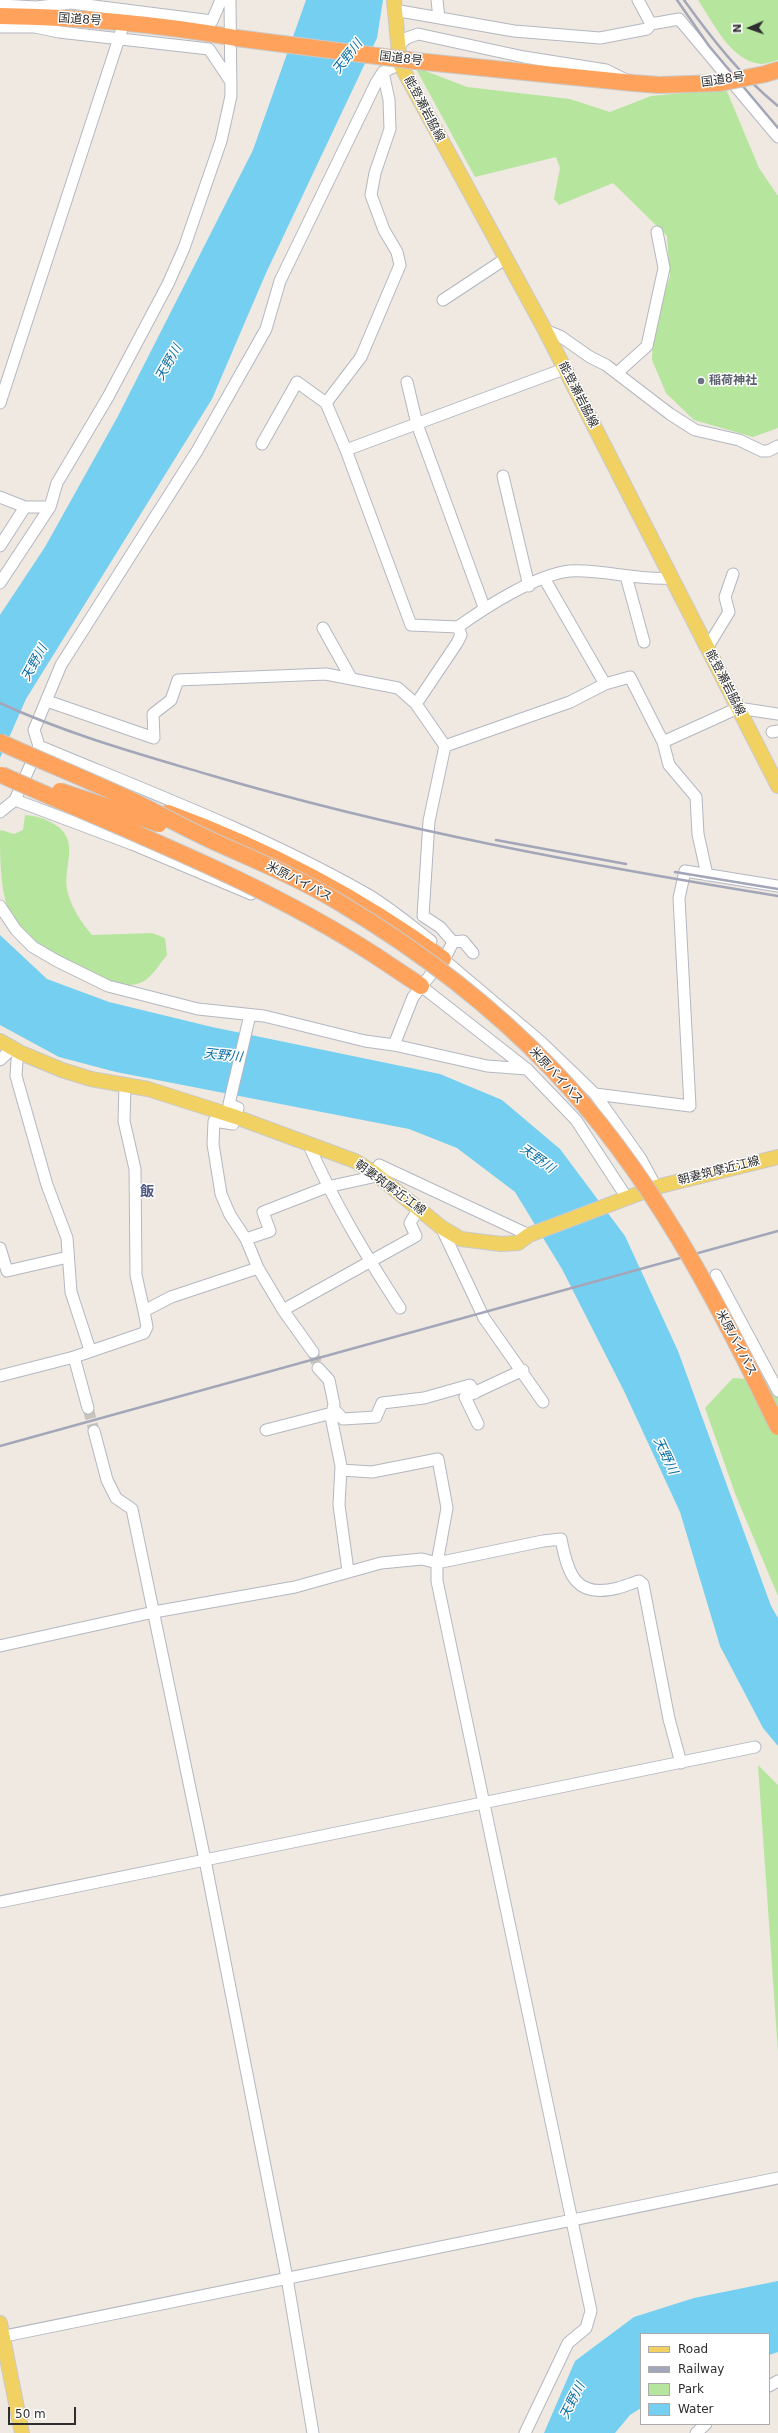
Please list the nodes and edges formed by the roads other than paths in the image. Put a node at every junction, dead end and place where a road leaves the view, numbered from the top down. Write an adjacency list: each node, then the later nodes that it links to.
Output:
1 (221, 0): 5 (street)
2 (230, 0): 14 (street)
3 (437, 0): 9 (street)
4 (638, 0): 10 (street)
5 (129, 4): 6 (street)
6 (0, 5)
7 (394, 5): 9 (street); 15 (main road, 能登瀬岩脇線)
8 (0, 16): 11 (highway, 国道8号)
9 (439, 18): 10 (street)
10 (651, 24): 21 (street)
11 (60, 25): 12 (street); 13 (street); 14 (highway, 国道8号)
12 (0, 27)
13 (120, 34): 19 (street); 29 (street)
14 (233, 38): 19 (street); 20 (highway, 国道8号, bridge)
15 (398, 46): 16 (main road, 能登瀬岩脇線); 20 (street)
16 (400, 64): 17 (street); 23 (main road, 能登瀬岩脇線)
17 (384, 72): 30 (street); 53 (street)
18 (771, 72): 20 (highway, 国道8号, bridge)
19 (231, 82): 37 (street)
20 (633, 83)
21 (778, 137)
22 (657, 232): 27 (street)
23 (506, 259): 24 (street); 25 (main road, 能登瀬岩脇線)
24 (443, 300)
25 (545, 330): 26 (main road, 能登瀬岩脇線); 27 (street)
26 (564, 369): 31 (street); 43 (main road, 能登瀬岩脇線)
27 (617, 373): 33 (street)
28 (407, 382): 31 (street)
29 (0, 403)
30 (326, 403): 32 (street); 34 (street)
31 (417, 424): 34 (street); 46 (street)
32 (262, 444)
33 (777, 447)
34 (346, 450): 48 (street)
35 (503, 476): 45 (street)
36 (0, 497): 38 (street)
37 (50, 506): 38 (street); 44 (street)
38 (25, 507): 39 (street)
39 (0, 546)
40 (734, 574): 50 (street)
41 (626, 576): 42 (street); 43 (street); 49 (street)
42 (544, 578): 45 (street); 52 (street)
43 (671, 578): 50 (main road, 能登瀬岩脇線)
44 (0, 583)
45 (529, 586): 46 (street)
46 (484, 607): 48 (street)
47 (323, 628): 51 (street)
48 (458, 628): 54 (street)
49 (644, 642)
50 (707, 648): 55 (main road, 能登瀬岩脇線)
51 (351, 678): 53 (street); 54 (street)
52 (604, 684): 58 (street); 60 (street)
53 (47, 701): 59 (street)
54 (416, 704): 60 (street)
55 (738, 708): 56 (street); 58 (street); 62 (main road, 能登瀬岩脇線)
56 (778, 714)
57 (0, 742): 63 (highway, 米原バイパス, bridge)
58 (663, 742): 67 (street)
59 (39, 746): 64 (street); 72 (street)
60 (445, 746): 70 (street)
61 (1, 775): 66 (highway, 米原バイパス, bridge); 73 (highway, bridge)
62 (778, 786)
63 (120, 795): 66 (highway, 米原バイパス, bridge); 72 (highway, bridge)
64 (15, 800): 65 (street); 73 (street)
65 (0, 812)
66 (214, 842): 113 (highway, 米原バイパス, bridge)
67 (707, 875): 68 (street); 81 (street)
68 (778, 886)
69 (0, 906): 74 (street)
70 (453, 942): 71 (street); 72 (street)
71 (473, 953)
72 (445, 956): 73 (street); 81 (street)
73 (419, 989): 76 (street); 79 (street)
74 (249, 1020): 76 (street); 82 (street)
75 (0, 1040): 77 (main road, 朝妻筑摩近江線)
76 (394, 1045): 79 (street)
77 (16, 1051): 78 (street); 80 (main road, 朝妻筑摩近江線); 94 (street)
78 (0, 1060)
79 (528, 1069): 88 (street)
80 (125, 1085): 82 (main road, 朝妻筑摩近江線); 100 (street)
81 (595, 1094): 87 (street)
82 (236, 1117): 83 (main road, 朝妻筑摩近江線); 92 (street)
83 (308, 1143): 85 (main road, 朝妻筑摩近江線); 86 (street)
84 (778, 1157): 87 (main road, 朝妻筑摩近江線)
85 (377, 1176): 86 (street); 89 (main road, 朝妻筑摩近江線); 91 (street)
86 (327, 1187): 92 (street); 95 (street)
87 (656, 1187): 88 (main road, 朝妻筑摩近江線)
88 (621, 1201): 91 (main road, 朝妻筑摩近江線)
89 (419, 1208): 90 (main road, 朝妻筑摩近江線); 95 (street)
90 (441, 1227): 91 (main road, 朝妻筑摩近江線); 105 (street)
91 (533, 1234)
92 (246, 1239): 96 (street)
93 (0, 1248): 94 (street)
94 (68, 1257): 101 (street)
95 (369, 1260): 98 (street); 99 (street)
96 (258, 1268): 99 (street); 100 (street)
97 (716, 1275): 107 (street)
98 (400, 1308)
99 (283, 1310): 102 (street)
100 (144, 1311): 101 (street)
101 (90, 1350): 103 (street)
102 (313, 1352)
103 (74, 1357): 106 (street); 110 (street)
104 (318, 1368): 111 (street)
105 (523, 1370): 108 (street); 109 (street)
106 (0, 1376)
107 (778, 1392)
108 (475, 1393): 111 (street); 112 (street)
109 (543, 1402)
110 (88, 1408)
111 (332, 1411): 114 (street); 116 (street)
112 (478, 1424)
113 (778, 1427)
114 (266, 1430)
115 (94, 1431): 119 (street)
116 (341, 1470): 117 (street); 118 (street)
117 (437, 1563): 118 (street); 122 (street); 123 (street)
118 (348, 1571): 119 (street)
119 (154, 1612): 120 (street); 124 (street)
120 (0, 1646)
121 (755, 1747): 122 (street)
122 (681, 1763): 123 (street)
123 (484, 1804): 124 (street); 127 (street)
124 (205, 1860): 125 (street); 128 (street)
125 (0, 1902)
126 (778, 2178): 127 (street)
127 (572, 2220): 128 (street); 134 (street)
128 (287, 2278): 130 (street); 133 (street)
129 (0, 2323): 130 (main road)
130 (1, 2337): 132 (main road)
131 (705, 2425): 135 (street)
132 (22, 2433)
133 (313, 2433)
134 (525, 2433)
135 (696, 2433)

